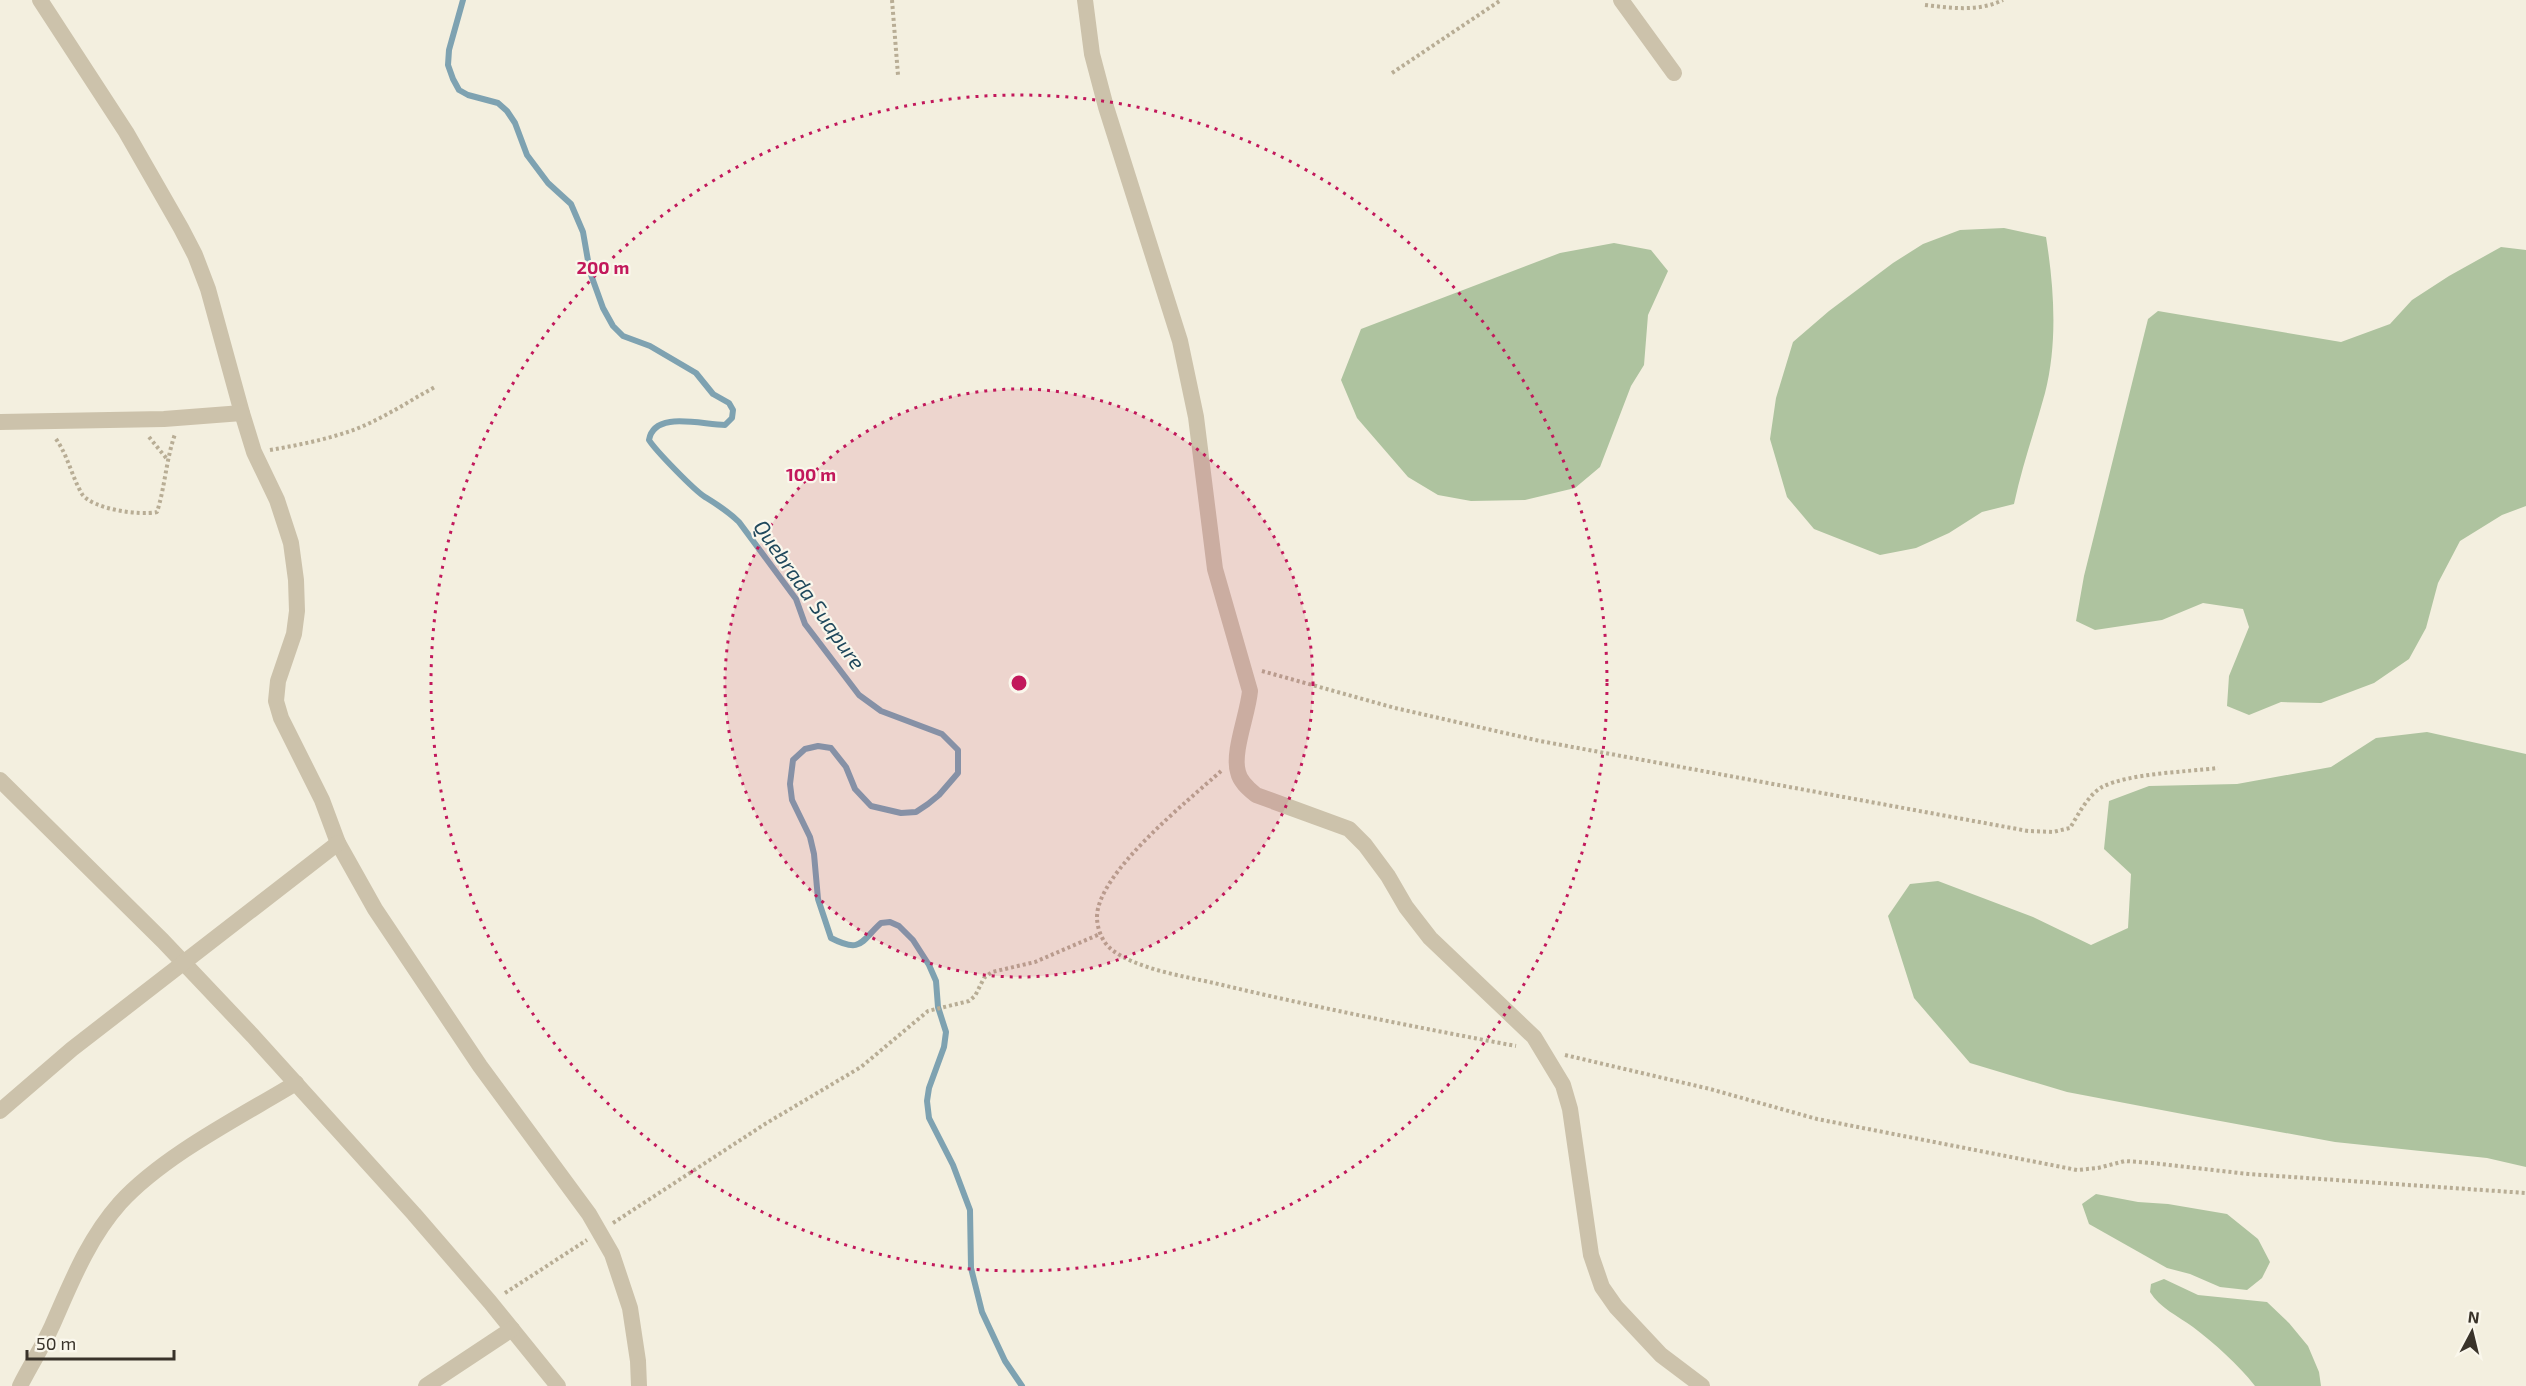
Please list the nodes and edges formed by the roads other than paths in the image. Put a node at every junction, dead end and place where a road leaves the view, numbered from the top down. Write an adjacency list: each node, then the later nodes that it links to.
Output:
1 (40, 0): 5 (street)
2 (1085, 0): 17 (street)
3 (1621, 0): 4 (street)
4 (1674, 73)
5 (242, 413): 6 (street); 8 (street)
6 (0, 422)
7 (0, 780): 9 (street)
8 (338, 843): 9 (street); 16 (street)
9 (184, 963): 10 (street); 11 (street)
10 (296, 1083): 12 (street); 13 (street)
11 (0, 1111)
12 (512, 1329): 14 (street); 15 (street)
13 (20, 1386)
14 (426, 1386)
15 (558, 1386)
16 (639, 1386)
17 (1702, 1386)

